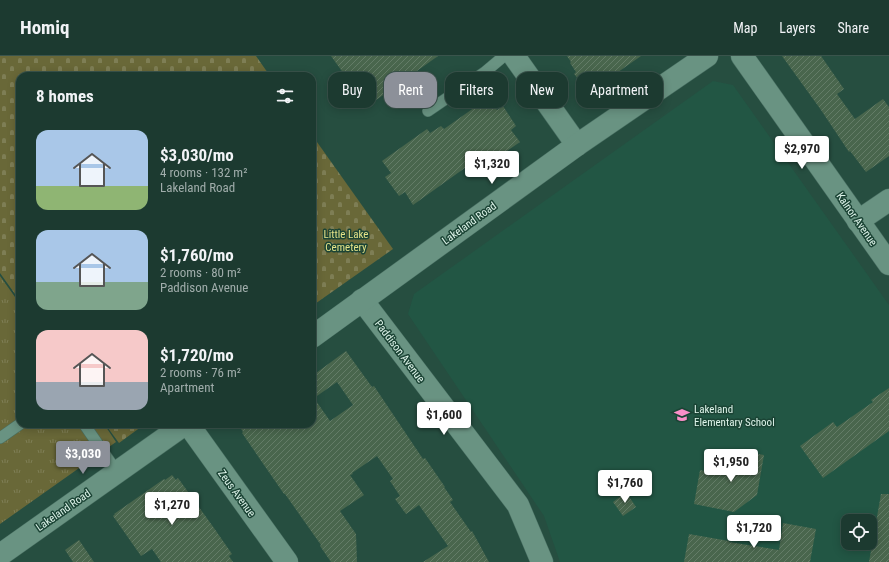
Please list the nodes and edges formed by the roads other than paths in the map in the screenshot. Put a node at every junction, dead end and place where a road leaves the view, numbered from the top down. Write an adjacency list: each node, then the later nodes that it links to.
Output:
1 (504, 56): 5 (lane)
2 (514, 56): 6 (street)
3 (742, 56): 8 (street, Kalnor Avenue)
4 (696, 59): 6 (street, Lakeland Road)
5 (428, 111)
6 (577, 145): 10 (street, Lakeland Road)
7 (889, 200): 8 (street)
8 (858, 221): 9 (street, Kalnor Avenue)
9 (889, 264)
10 (362, 300): 11 (street, Lakeland Road); 20 (street, Paddison Avenue)
11 (316, 334)
12 (16, 427): 16 (lane)
13 (87, 428): 17 (lane)
14 (180, 428): 17 (street, Lakeland Road)
15 (189, 428): 19 (street, Zeus Avenue)
16 (0, 438)
17 (117, 472): 18 (street, Lakeland Road)
18 (0, 555)
19 (287, 562)
20 (542, 562)

